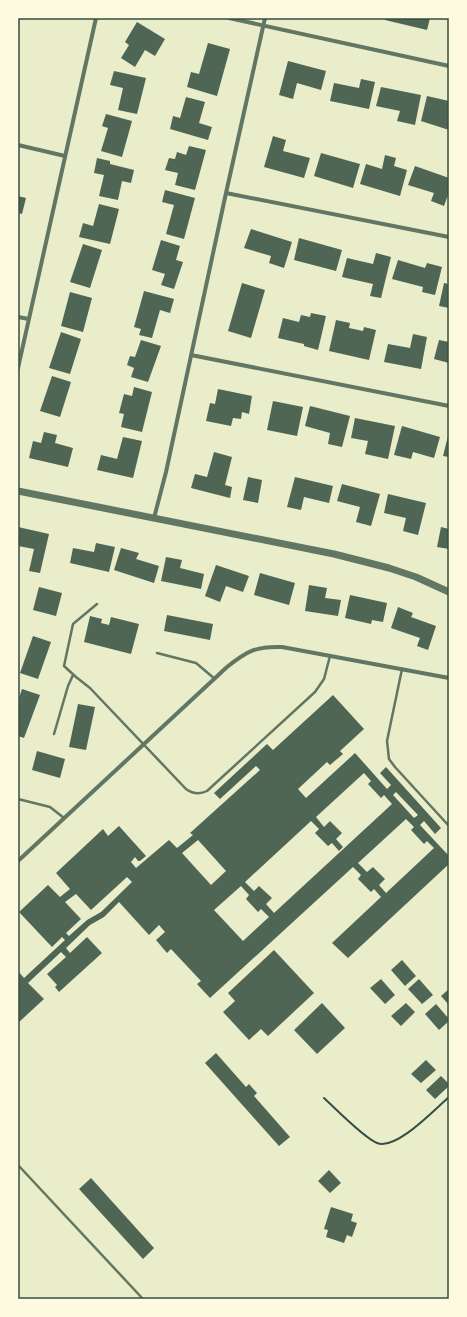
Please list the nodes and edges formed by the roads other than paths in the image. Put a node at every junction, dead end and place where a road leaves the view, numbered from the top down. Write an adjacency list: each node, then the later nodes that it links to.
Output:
1 (96, 18): 7 (street)
2 (229, 18): 4 (street)
3 (265, 18): 4 (street)
4 (263, 26): 5 (street); 8 (street)
5 (449, 66)
6 (18, 145): 7 (street)
7 (65, 156): 11 (street)
8 (226, 193): 9 (street); 12 (street)
9 (449, 237)
10 (18, 317): 11 (street)
11 (29, 319): 13 (street)
12 (191, 355): 14 (street); 16 (street)
13 (18, 368)
14 (449, 406)
15 (18, 491): 16 (street)
16 (154, 518): 17 (street)
17 (449, 592)
18 (97, 604): 22 (lane)
19 (157, 653): 23 (lane)
20 (330, 656): 21 (street); 23 (street); 26 (lane)
21 (402, 669): 24 (street); 29 (lane)
22 (73, 675): 25 (lane); 26 (lane)
23 (214, 678): 26 (street)
24 (449, 678)
25 (54, 734)
26 (144, 744): 28 (street)
27 (18, 800): 28 (lane)
28 (64, 818): 30 (street)
29 (449, 826)
30 (18, 860)
31 (18, 1165): 32 (lane)
32 (143, 1299)

